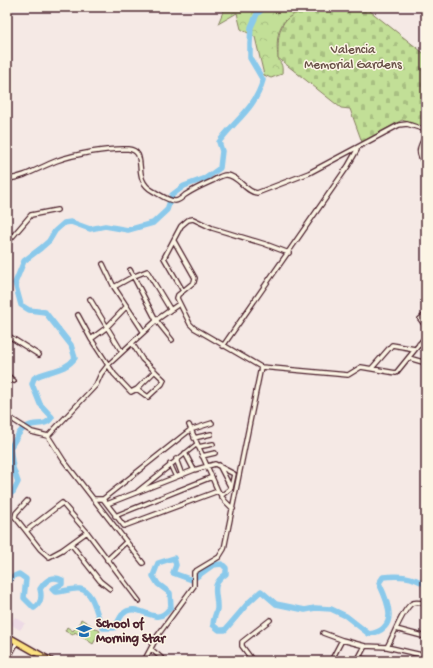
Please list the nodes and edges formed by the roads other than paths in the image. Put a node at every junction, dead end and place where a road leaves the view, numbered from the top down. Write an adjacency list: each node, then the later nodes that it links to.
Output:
1 (426, 130): 3 (street)
2 (426, 136): 4 (street)
3 (357, 149): 5 (street); 10 (street)
4 (426, 166)
5 (9, 179): 6 (street)
6 (7, 182)
7 (57, 210): 9 (street)
8 (174, 241): 10 (street); 15 (street); 15 (street)
9 (7, 243)
10 (288, 253): 32 (street)
11 (103, 264): 14 (street)
12 (130, 270): 13 (street)
13 (132, 277): 14 (street); 19 (street); 22 (street)
14 (114, 288): 18 (street)
15 (183, 291): 17 (street)
16 (90, 300): 24 (street)
17 (179, 304): 19 (street); 32 (street)
18 (127, 306): 24 (street); 25 (street)
19 (170, 309): 22 (street)
20 (426, 314): 23 (street)
21 (78, 315): 28 (street)
22 (156, 320): 25 (street); 29 (street)
23 (426, 327)
24 (106, 328): 28 (street); 35 (street)
25 (143, 331): 30 (street)
26 (426, 336): 31 (street)
27 (8, 337): 36 (street)
28 (91, 339): 39 (street)
29 (172, 340)
30 (132, 343): 35 (street); 42 (street)
31 (419, 344): 33 (street); 34 (street)
32 (223, 346): 40 (street)
33 (426, 346)
34 (415, 349): 37 (street); 41 (street)
35 (122, 352): 39 (street)
36 (39, 356)
37 (409, 358): 38 (street); 41 (street)
38 (426, 363)
39 (108, 365): 45 (street); 51 (street)
40 (261, 367): 41 (street); 74 (street)
41 (372, 368)
42 (155, 371): 45 (street); 45 (street)
43 (7, 376): 44 (street)
44 (14, 381)
45 (138, 389)
46 (7, 416): 51 (street)
47 (212, 423): 49 (street)
48 (189, 425): 49 (street)
49 (190, 430): 52 (street); 71 (street)
50 (211, 434): 52 (street)
51 (48, 436): 70 (street)
52 (194, 438): 54 (street)
53 (213, 444): 54 (street)
54 (198, 446): 55 (street); 57 (street)
55 (185, 452): 58 (street); 62 (street)
56 (215, 453): 57 (street)
57 (202, 456): 61 (street)
58 (176, 459): 59 (street); 63 (street)
59 (170, 464): 64 (street); 68 (street)
60 (218, 464): 61 (street); 66 (street); 66 (street)
61 (207, 466): 62 (street); 65 (street)
62 (194, 470): 63 (street)
63 (182, 475): 64 (street)
64 (176, 477): 68 (street)
65 (212, 478): 67 (street); 75 (street)
66 (231, 488): 69 (street)
67 (218, 491): 69 (street); 75 (street)
68 (134, 494): 73 (street)
69 (221, 496): 74 (street)
70 (93, 499): 71 (street); 78 (street)
71 (103, 499): 73 (street)
72 (27, 501): 76 (street)
73 (107, 504): 75 (street)
74 (233, 509): 94 (street)
75 (115, 516)
76 (26, 531): 77 (street); 79 (street)
77 (87, 532): 79 (street); 80 (street)
78 (126, 542): 80 (street); 81 (street)
79 (71, 544): 82 (street)
80 (107, 560): 83 (street)
81 (143, 563)
82 (110, 589)
83 (139, 601)
84 (426, 604): 86 (street)
85 (270, 620): 101 (street)
86 (396, 630): 89 (street); 93 (street)
87 (323, 632): 90 (street)
88 (7, 636): 91 (highway)
89 (426, 637)
90 (342, 640): 92 (street); 102 (street)
91 (17, 642): 97 (street); 98 (highway)
92 (365, 646): 93 (street); 96 (street)
93 (388, 646): 95 (street)
94 (151, 649): 99 (street); 100 (street)
95 (426, 656)
96 (358, 659): 103 (street)
97 (7, 660)
98 (51, 661)
99 (144, 661)
100 (165, 661)
101 (253, 661)
102 (330, 661)
103 (372, 661)

